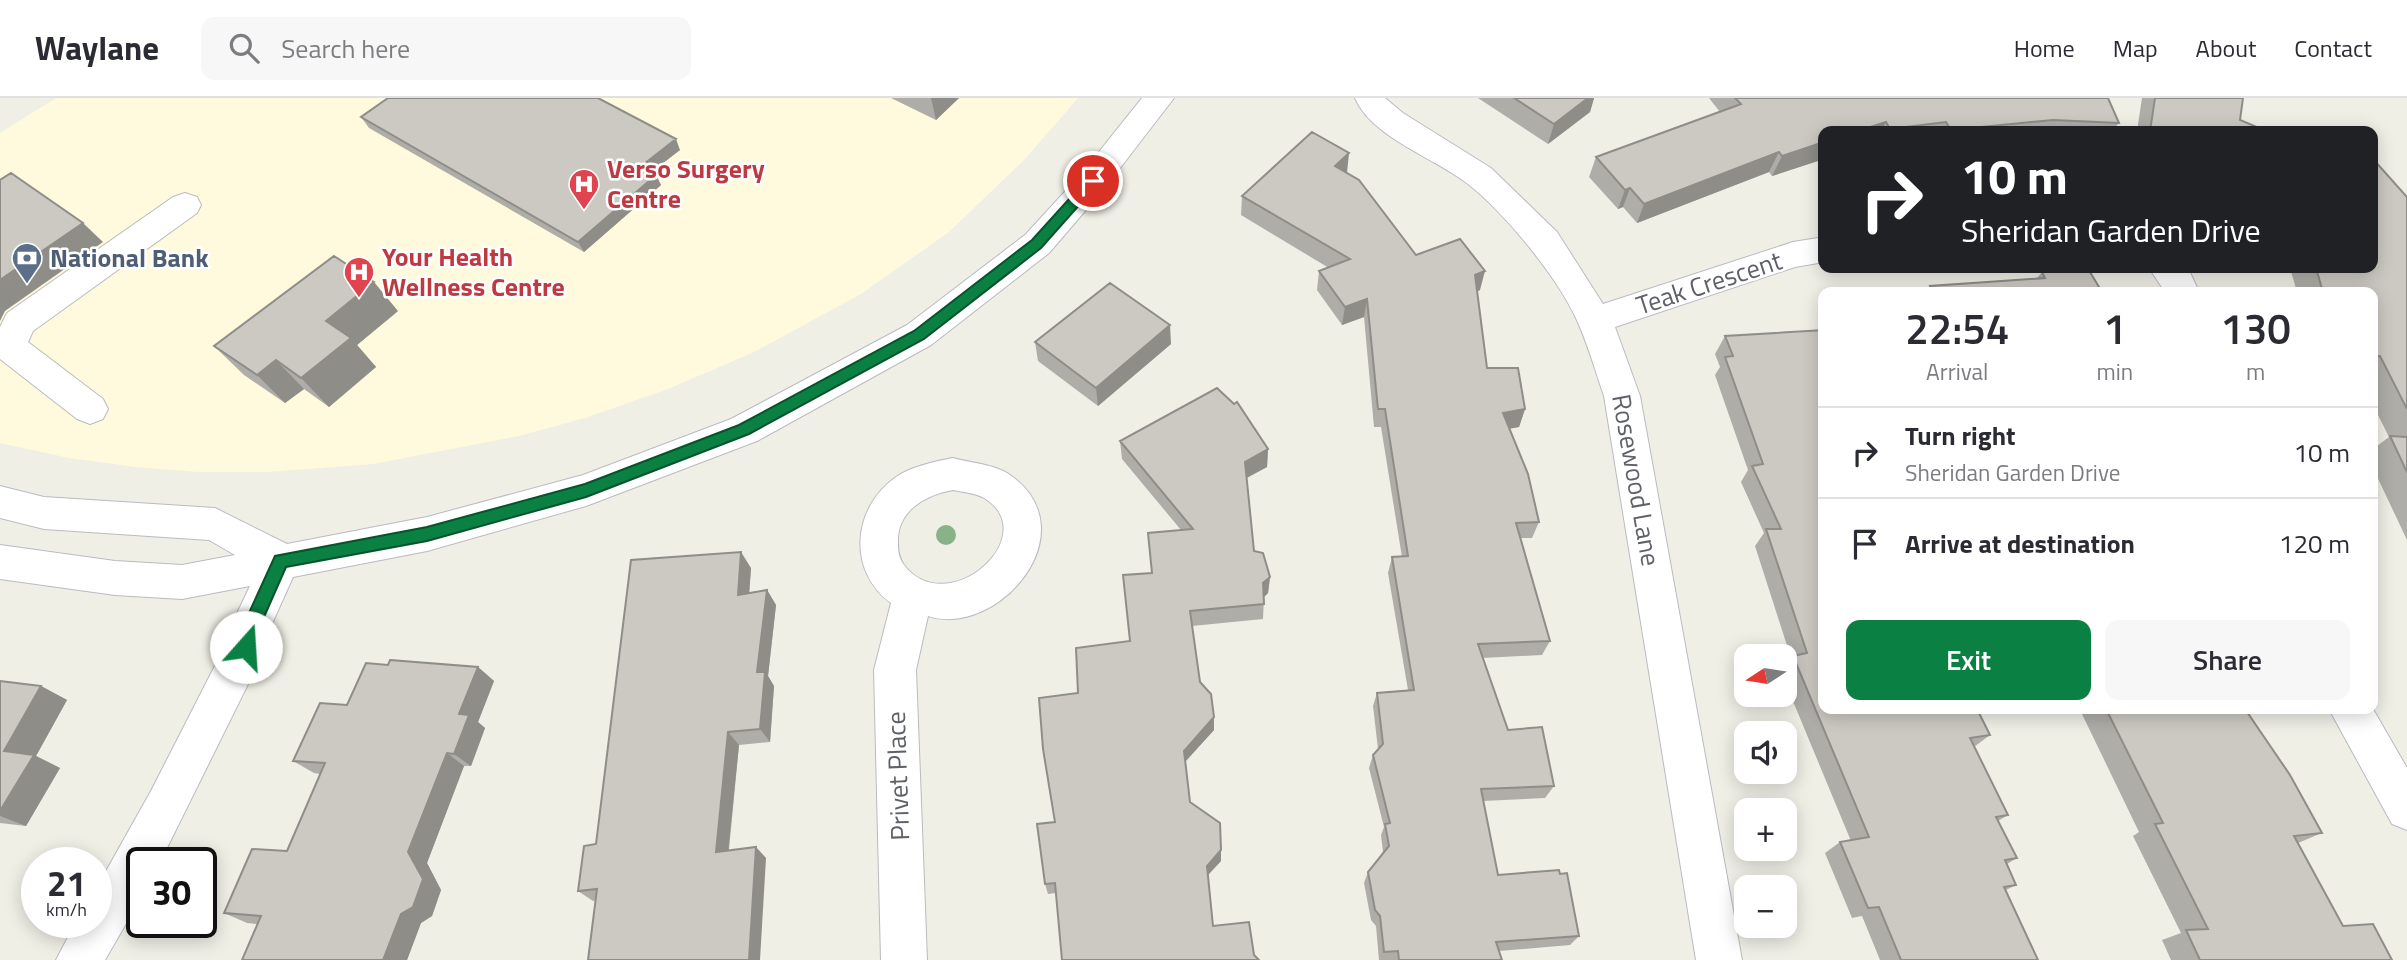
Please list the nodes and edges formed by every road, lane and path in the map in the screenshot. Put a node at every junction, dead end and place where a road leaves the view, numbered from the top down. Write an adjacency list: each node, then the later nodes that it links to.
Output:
1 (1159, 98): 8 (street)
2 (1370, 98): 5 (street, Rosewood Lane)
3 (185, 205): 6 (street)
4 (1818, 250): 5 (street, Teak Crescent)
5 (1595, 320): 15 (street, Rosewood Lane)
6 (90, 410)
7 (0, 502): 8 (street)
8 (281, 561): 9 (street); 13 (street)
9 (0, 562)
10 (914, 595): 14 (street, Privet Place)
11 (2353, 714): 12 (street)
12 (2407, 809)
13 (79, 960)
14 (904, 960)
15 (1719, 960)

